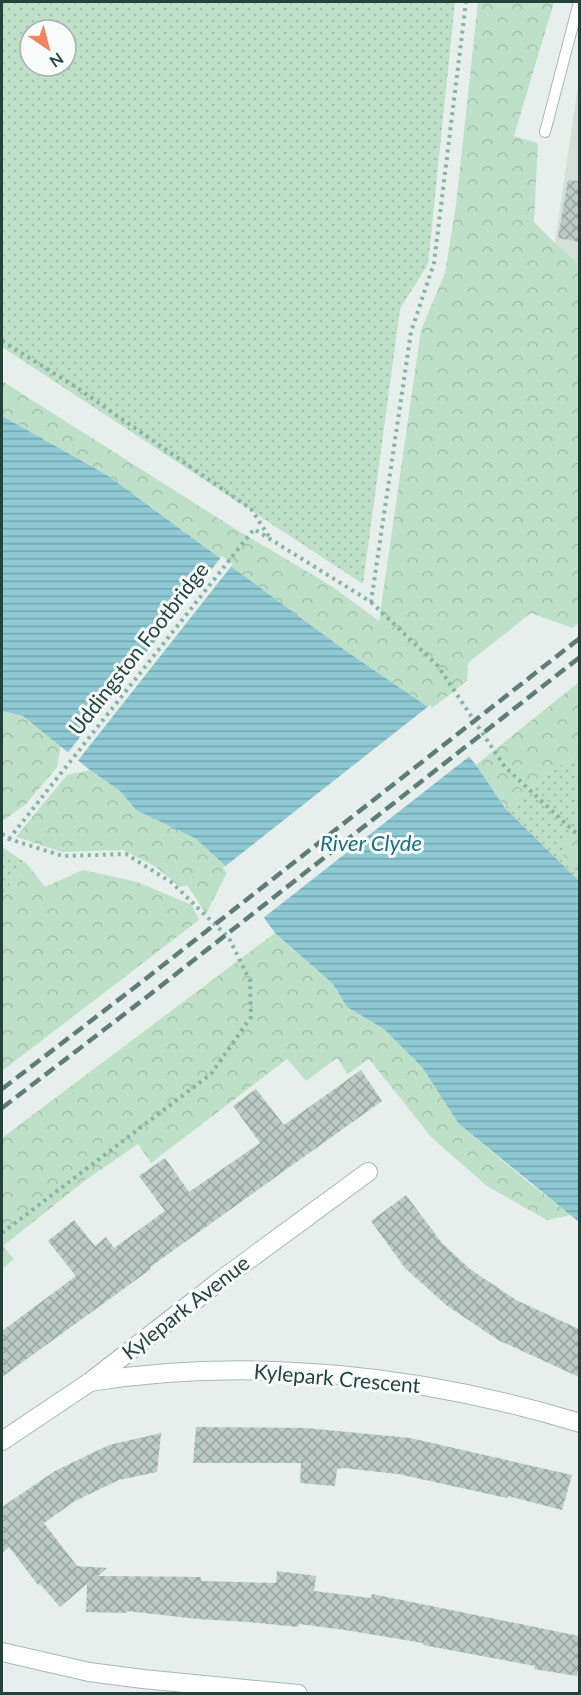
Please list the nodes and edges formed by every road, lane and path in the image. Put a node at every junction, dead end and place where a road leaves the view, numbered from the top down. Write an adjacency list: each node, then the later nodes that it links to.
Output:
1 (466, 2): 6 (path)
2 (579, 2): 3 (lane)
3 (545, 132)
4 (2, 341): 5 (path)
5 (271, 539): 6 (path); 9 (path, Uddingston Footbridge)
6 (371, 602): 8 (path)
7 (2, 834): 9 (path)
8 (579, 837)
9 (9, 839): 11 (path)
10 (368, 1172): 12 (street, Kylepark Avenue)
11 (2, 1233)
12 (90, 1382): 13 (street, Kylepark Crescent); 14 (street, Kylepark Avenue)
13 (579, 1423)
14 (2, 1441)
15 (2, 1652): 16 (street)
16 (298, 1694)

